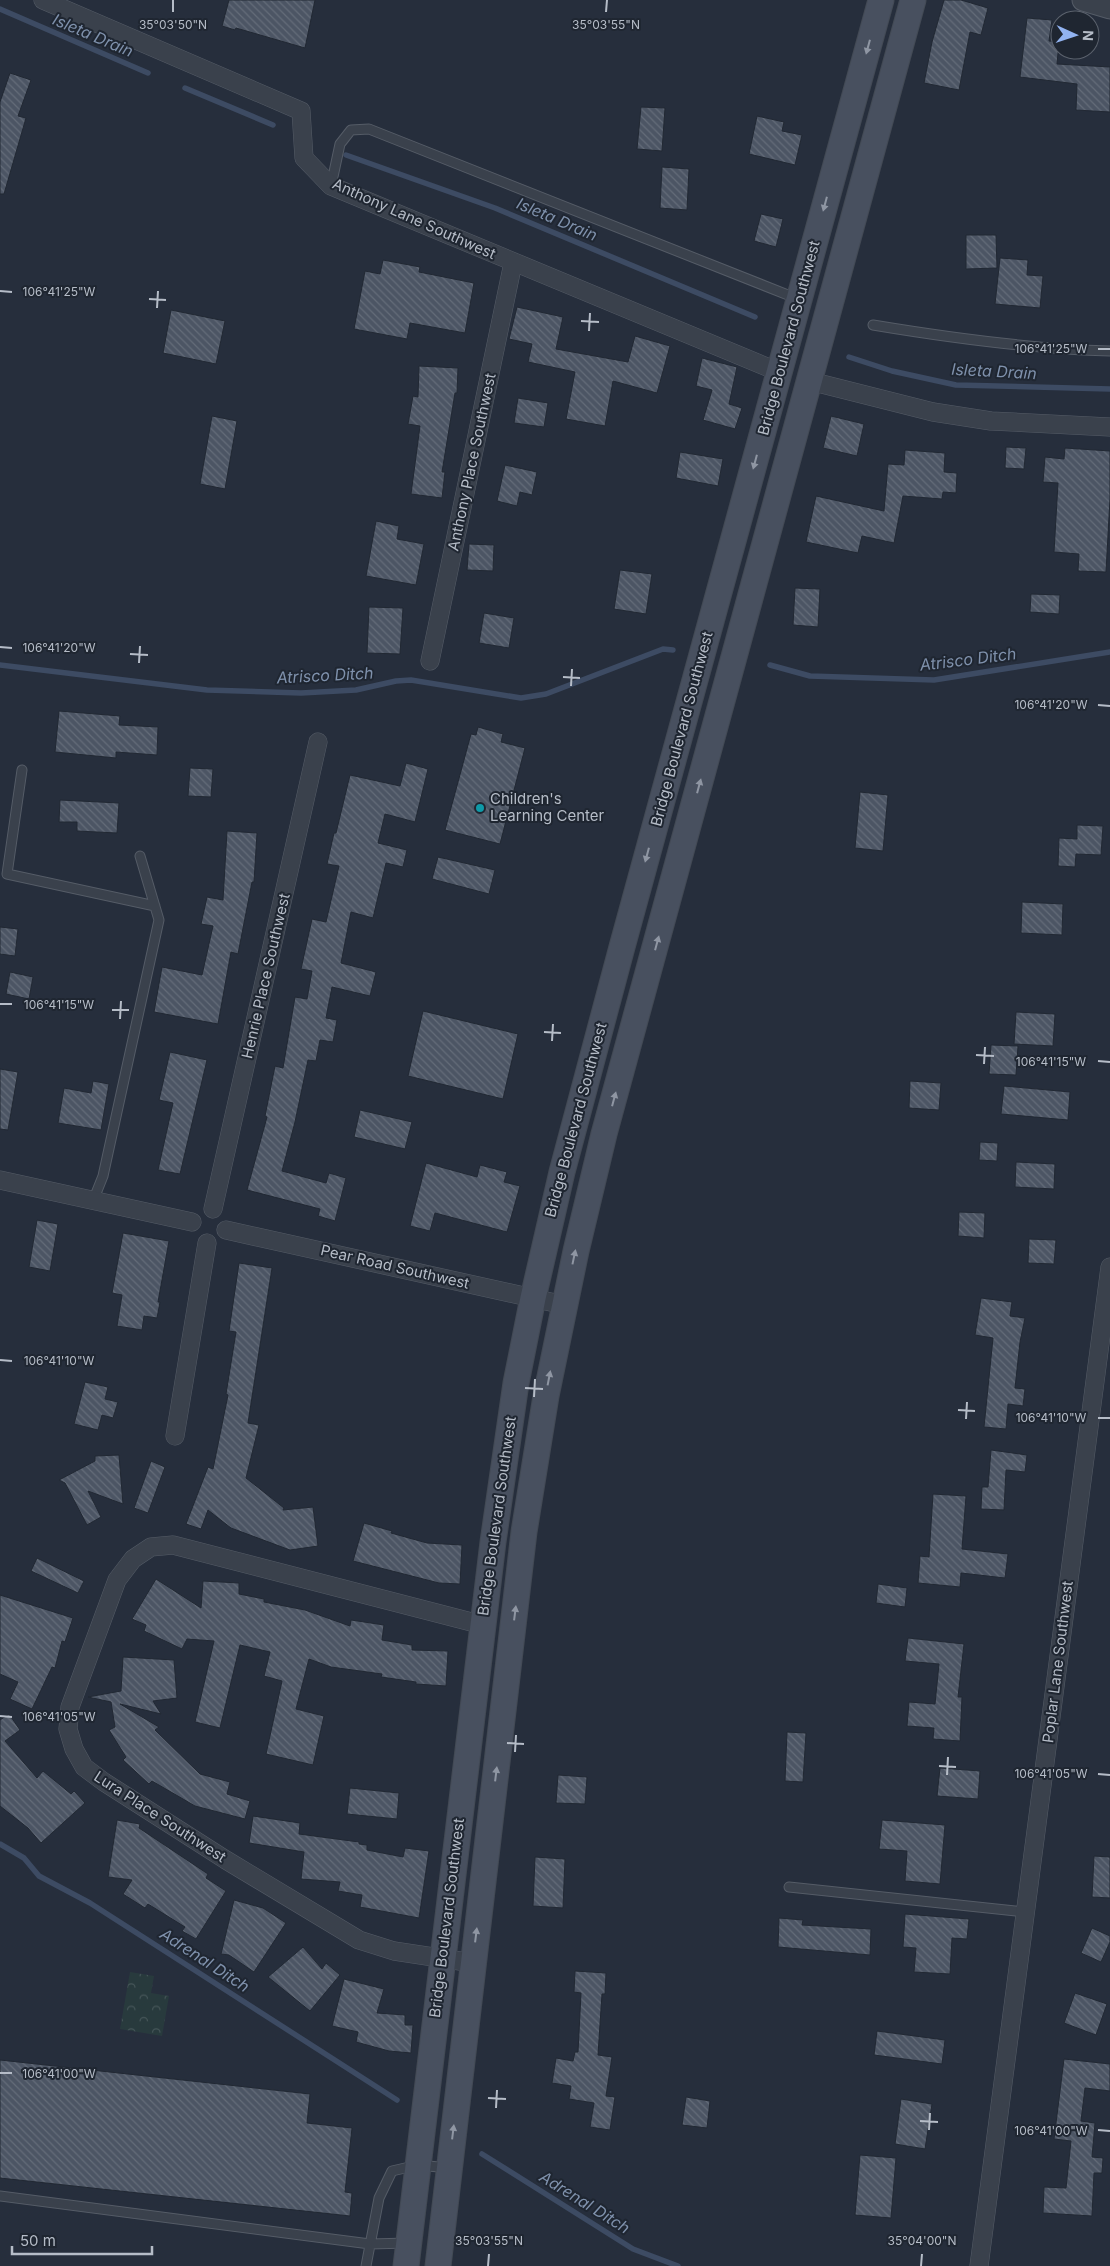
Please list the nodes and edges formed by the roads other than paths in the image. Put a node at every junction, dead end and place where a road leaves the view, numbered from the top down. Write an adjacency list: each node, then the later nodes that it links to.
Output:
1 (43, 0): 6 (street, Anthony Lane Southwest)
2 (881, 0): 8 (main road, Bridge Boulevard Southwest, one-way to 8)
3 (913, 0): 12 (main road, Bridge Boulevard Southwest)
4 (1083, 0): 5 (street)
5 (1110, 8)
6 (331, 186): 7 (street, Anthony Lane Southwest); 8 (lane)
7 (513, 263): 11 (street, Anthony Lane Southwest); 14 (street, Anthony Place Southwest)
8 (799, 300): 11 (main road, Bridge Boulevard Southwest)
9 (873, 325): 10 (lane)
10 (1110, 351)
11 (779, 372): 26 (main road, Bridge Boulevard Southwest, one-way to 26)
12 (810, 381): 13 (street); 27 (main road, Bridge Boulevard Southwest, one-way to 12)
13 (1110, 427)
14 (430, 661)
15 (318, 742): 21 (street, Henrie Place Southwest)
16 (22, 770): 18 (lane)
17 (140, 856): 18 (lane)
18 (155, 906): 20 (lane)
19 (0, 1180): 20 (street)
20 (93, 1201): 22 (street)
21 (213, 1209): 22 (street); 23 (street)
22 (192, 1222): 24 (street)
23 (226, 1230): 24 (street); 26 (street, Pear Road Southwest)
24 (207, 1243): 28 (street)
25 (1110, 1267): 31 (street, Poplar Lane Southwest)
26 (533, 1298): 27 (street, Pear Road Southwest); 29 (main road, Bridge Boulevard Southwest)
27 (564, 1305): 33 (main road, Bridge Boulevard Southwest, one-way to 27)
28 (175, 1436)
29 (483, 1625): 32 (main road, Bridge Boulevard Southwest); 32 (street, Lura Place Southwest)
30 (790, 1887): 31 (lane)
31 (1026, 1912): 41 (street, Poplar Lane Southwest)
32 (442, 1958): 33 (street, Lura Place Southwest); 34 (main road, Bridge Boulevard Southwest)
33 (473, 1963): 35 (main road, Bridge Boulevard Southwest, one-way to 33)
34 (418, 2164): 35 (lane); 37 (lane); 38 (main road, Bridge Boulevard Southwest)
35 (449, 2168): 40 (main road, Bridge Boulevard Southwest)
36 (0, 2196): 37 (lane)
37 (370, 2244): 38 (lane); 39 (lane)
38 (407, 2254)
39 (366, 2266)
40 (438, 2266)
41 (980, 2266)

